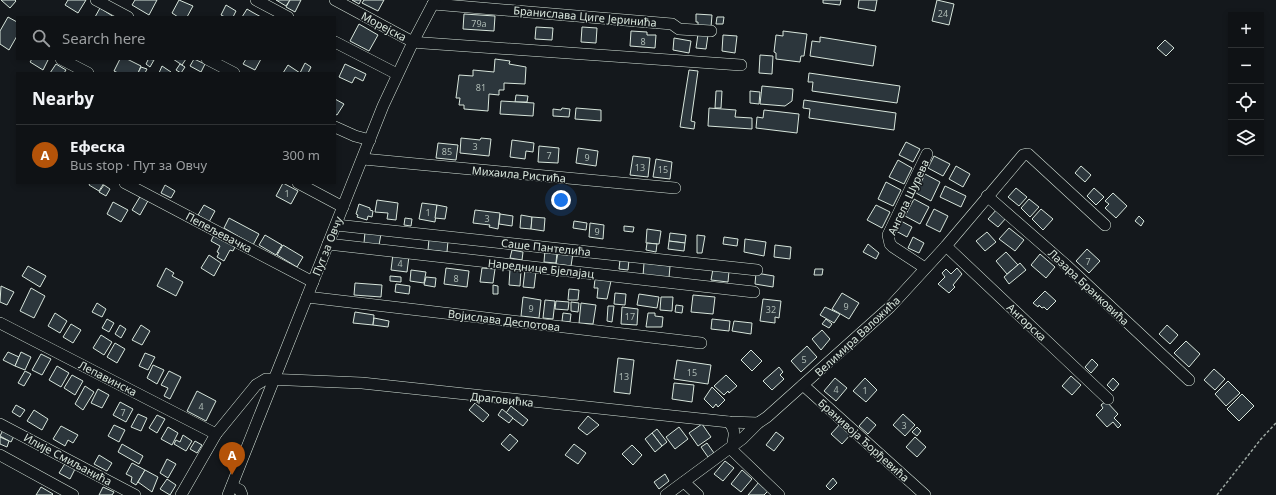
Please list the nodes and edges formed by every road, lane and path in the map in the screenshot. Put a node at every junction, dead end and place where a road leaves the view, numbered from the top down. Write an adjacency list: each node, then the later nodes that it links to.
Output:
1 (96, 0): 5 (street)
2 (256, 0): 6 (street)
3 (335, 0): 8 (street, Морејска)
4 (434, 2): 7 (street, Бранислава Циге Јеринића); 8 (street, Пут за Овчу)
5 (126, 16)
6 (286, 16)
7 (711, 31)
8 (413, 42): 12 (street); 15 (street, Пут за Овчу)
9 (336, 43): 15 (street)
10 (63, 60): 13 (street)
11 (209, 60): 14 (street)
12 (741, 65)
13 (86, 72)
14 (232, 72)
15 (397, 74): 17 (street, Пут за Овчу)
16 (336, 127): 17 (street)
17 (370, 140): 19 (street, Пут за Овчу)
18 (927, 154): 29 (street, Ангела Шурева)
19 (363, 159): 22 (street, Михаила Ристића); 24 (street, Пут за Овчу)
20 (127, 184): 31 (street, Пепељевачка)
21 (300, 184): 24 (street)
22 (675, 188)
23 (987, 196): 26 (street, Велимира Валожића); 28 (street, Велимира Валожића); 37 (street, Лазара Бранковића)
24 (343, 207): 25 (street, Пут за Овчу)
25 (336, 225): 27 (street, Пут за Овчу); 30 (street, Саше Пантелића)
26 (1105, 225)
27 (328, 244): 31 (street, Пут за Овчу); 32 (street, Нареднице Бјелајац)
28 (946, 246): 29 (street, Велимира Валожића); 39 (street, Ангорска)
29 (925, 268): 38 (street, Велимира Валожића)
30 (757, 270)
31 (313, 282): 33 (street, Пут за Овчу)
32 (754, 292)
33 (307, 297): 35 (street, Војислава Деспотова); 36 (street, Пут за Овчу)
34 (0, 322): 44 (street, Лепавинска)
35 (701, 343)
36 (274, 379): 40 (street, Драговићка); 44 (street); 48 (street, Пут за Овчу)
37 (1189, 380)
38 (803, 385): 41 (street, Велимира Валожића); 56 (street, Бранивоја Ђорђевића)
39 (1108, 399)
40 (729, 422): 41 (street, Драговићка); 45 (street)
41 (758, 423): 45 (street, Велимира Валожића)
42 (1276, 423): 57 (path)
43 (0, 424): 50 (street, Илије Смиљанића)
44 (216, 434): 51 (street)
45 (733, 445): 47 (street, Велимира Валожића); 55 (street)
46 (0, 455): 49 (street)
47 (684, 482): 53 (street, Велимира Валожића); 54 (street)
48 (230, 490): 52 (street)
49 (73, 495)
50 (135, 495)
51 (181, 495)
52 (242, 495)
53 (666, 495)
54 (698, 495)
55 (779, 495)
56 (925, 495)
57 (1217, 495)

